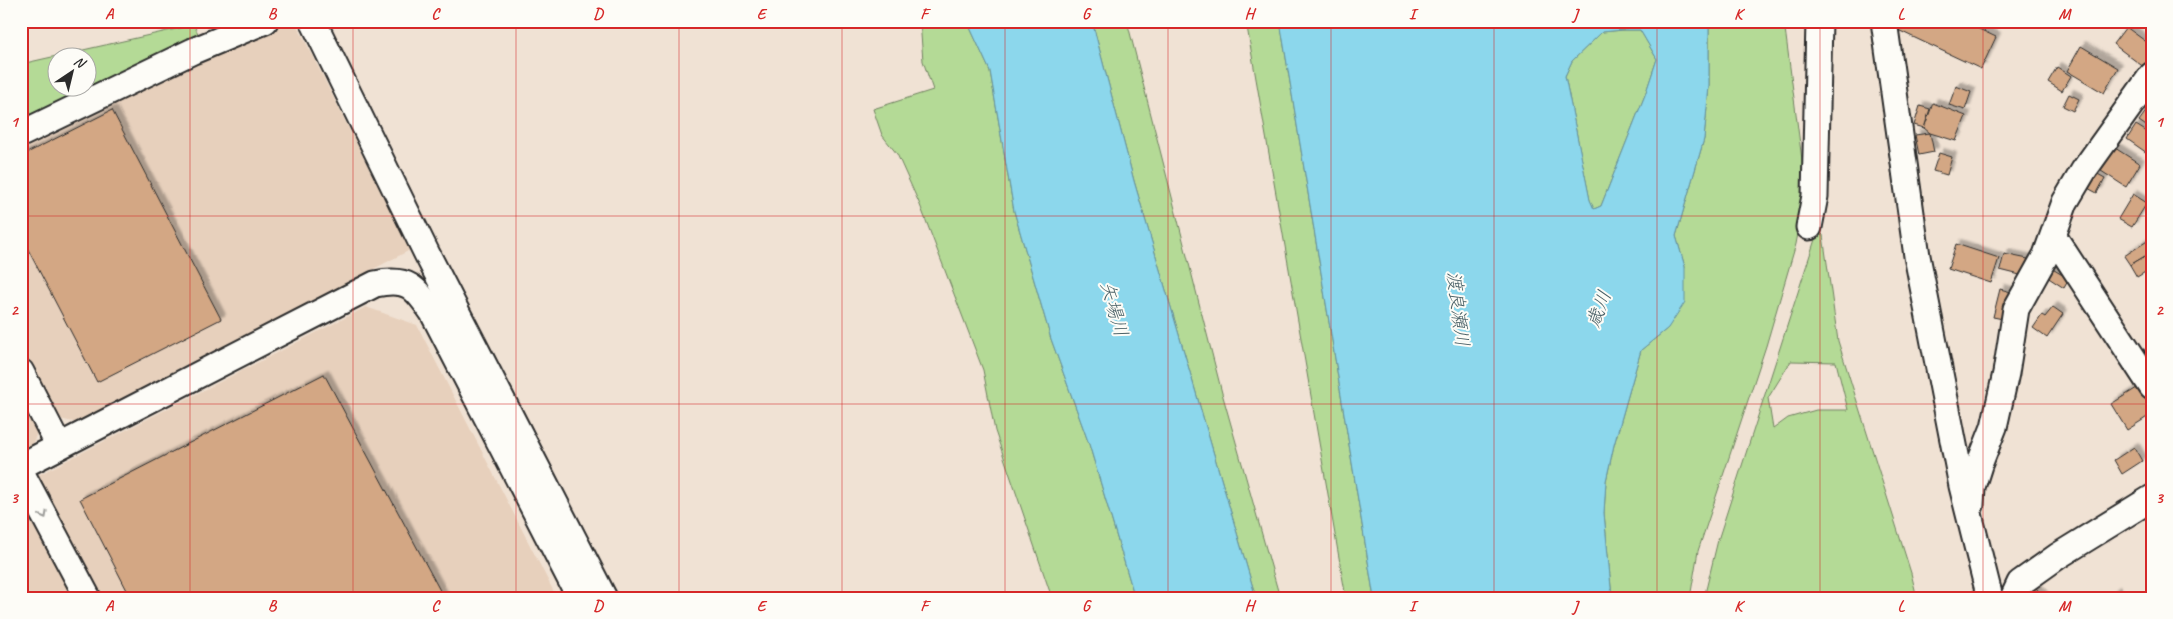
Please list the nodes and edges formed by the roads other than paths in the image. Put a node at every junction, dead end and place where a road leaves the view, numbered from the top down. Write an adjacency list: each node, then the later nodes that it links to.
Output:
1 (265, 21): 6 (street)
2 (313, 21): 9 (street)
3 (1819, 21): 7 (street)
4 (1884, 21): 17 (street)
5 (2152, 75): 8 (street)
6 (21, 134)
7 (1810, 227)
8 (2054, 237): 12 (street); 17 (street)
9 (427, 254): 10 (street); 20 (street)
10 (400, 281): 13 (street); 19 (street)
11 (21, 372): 13 (street)
12 (2152, 387)
13 (59, 446): 14 (street)
14 (21, 466)
15 (21, 472): 18 (street, one-way to 18)
16 (2152, 498): 22 (street)
17 (1970, 523): 21 (street)
18 (88, 598)
19 (580, 598)
20 (604, 598)
21 (1990, 598)
22 (2013, 598)

